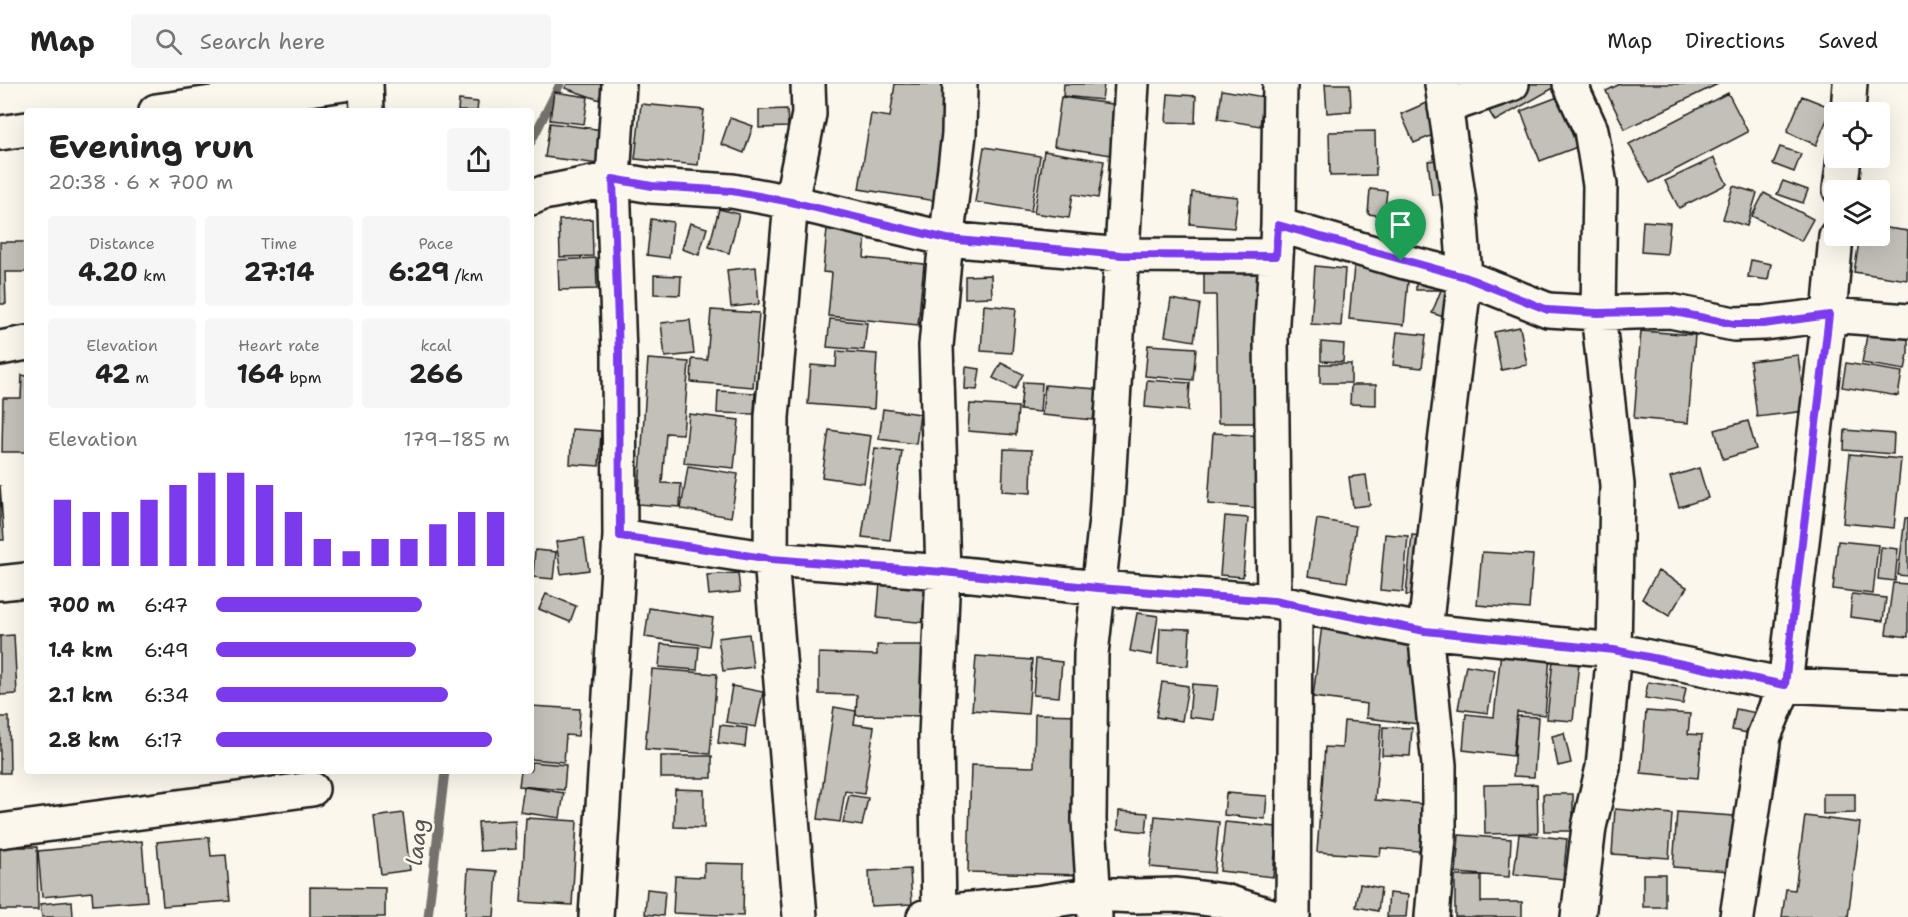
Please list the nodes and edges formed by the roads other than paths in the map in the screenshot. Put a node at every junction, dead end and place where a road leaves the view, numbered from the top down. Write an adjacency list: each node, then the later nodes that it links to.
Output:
1 (344, 84): 13 (street)
2 (366, 84): 14 (street)
3 (619, 84): 17 (street)
4 (808, 84): 19 (street)
5 (960, 84): 20 (street)
6 (1132, 84): 23 (street)
7 (1280, 84): 21 (street)
8 (1512, 84): 11 (street)
9 (1570, 84): 25 (street)
10 (1850, 84): 12 (street)
11 (1444, 96): 24 (street)
12 (1849, 102)
13 (177, 108)
14 (367, 108)
15 (24, 129): 16 (street)
16 (0, 133)
17 (613, 179): 18 (street); 19 (street); 30 (street)
18 (537, 195)
19 (791, 202): 20 (street); 31 (street)
20 (947, 239): 23 (street); 32 (street)
21 (1277, 240): 23 (street); 24 (street); 36 (street)
22 (1835, 246): 26 (street)
23 (1121, 255): 35 (street)
24 (1465, 277): 25 (street); 37 (street)
25 (1598, 313): 26 (street); 38 (street)
26 (1829, 315): 27 (street); 39 (street)
27 (1908, 321)
28 (24, 344): 29 (street)
29 (0, 348)
30 (620, 536): 31 (street); 45 (street)
31 (771, 559): 32 (street); 46 (street)
32 (943, 572): 35 (street); 44 (street)
33 (24, 580): 34 (street)
34 (0, 583)
35 (1098, 588): 36 (street); 43 (street)
36 (1284, 603): 37 (street); 48 (street)
37 (1425, 631): 38 (street); 49 (street)
38 (1614, 650): 39 (street); 50 (street)
39 (1785, 685): 40 (street); 51 (street)
40 (1908, 691)
41 (312, 789): 42 (street)
42 (0, 831)
43 (1095, 906): 44 (street); 47 (street)
44 (932, 915)
45 (596, 917)
46 (800, 917)
47 (1275, 917)
48 (1293, 917)
49 (1432, 917)
50 (1578, 917)
51 (1737, 917)

